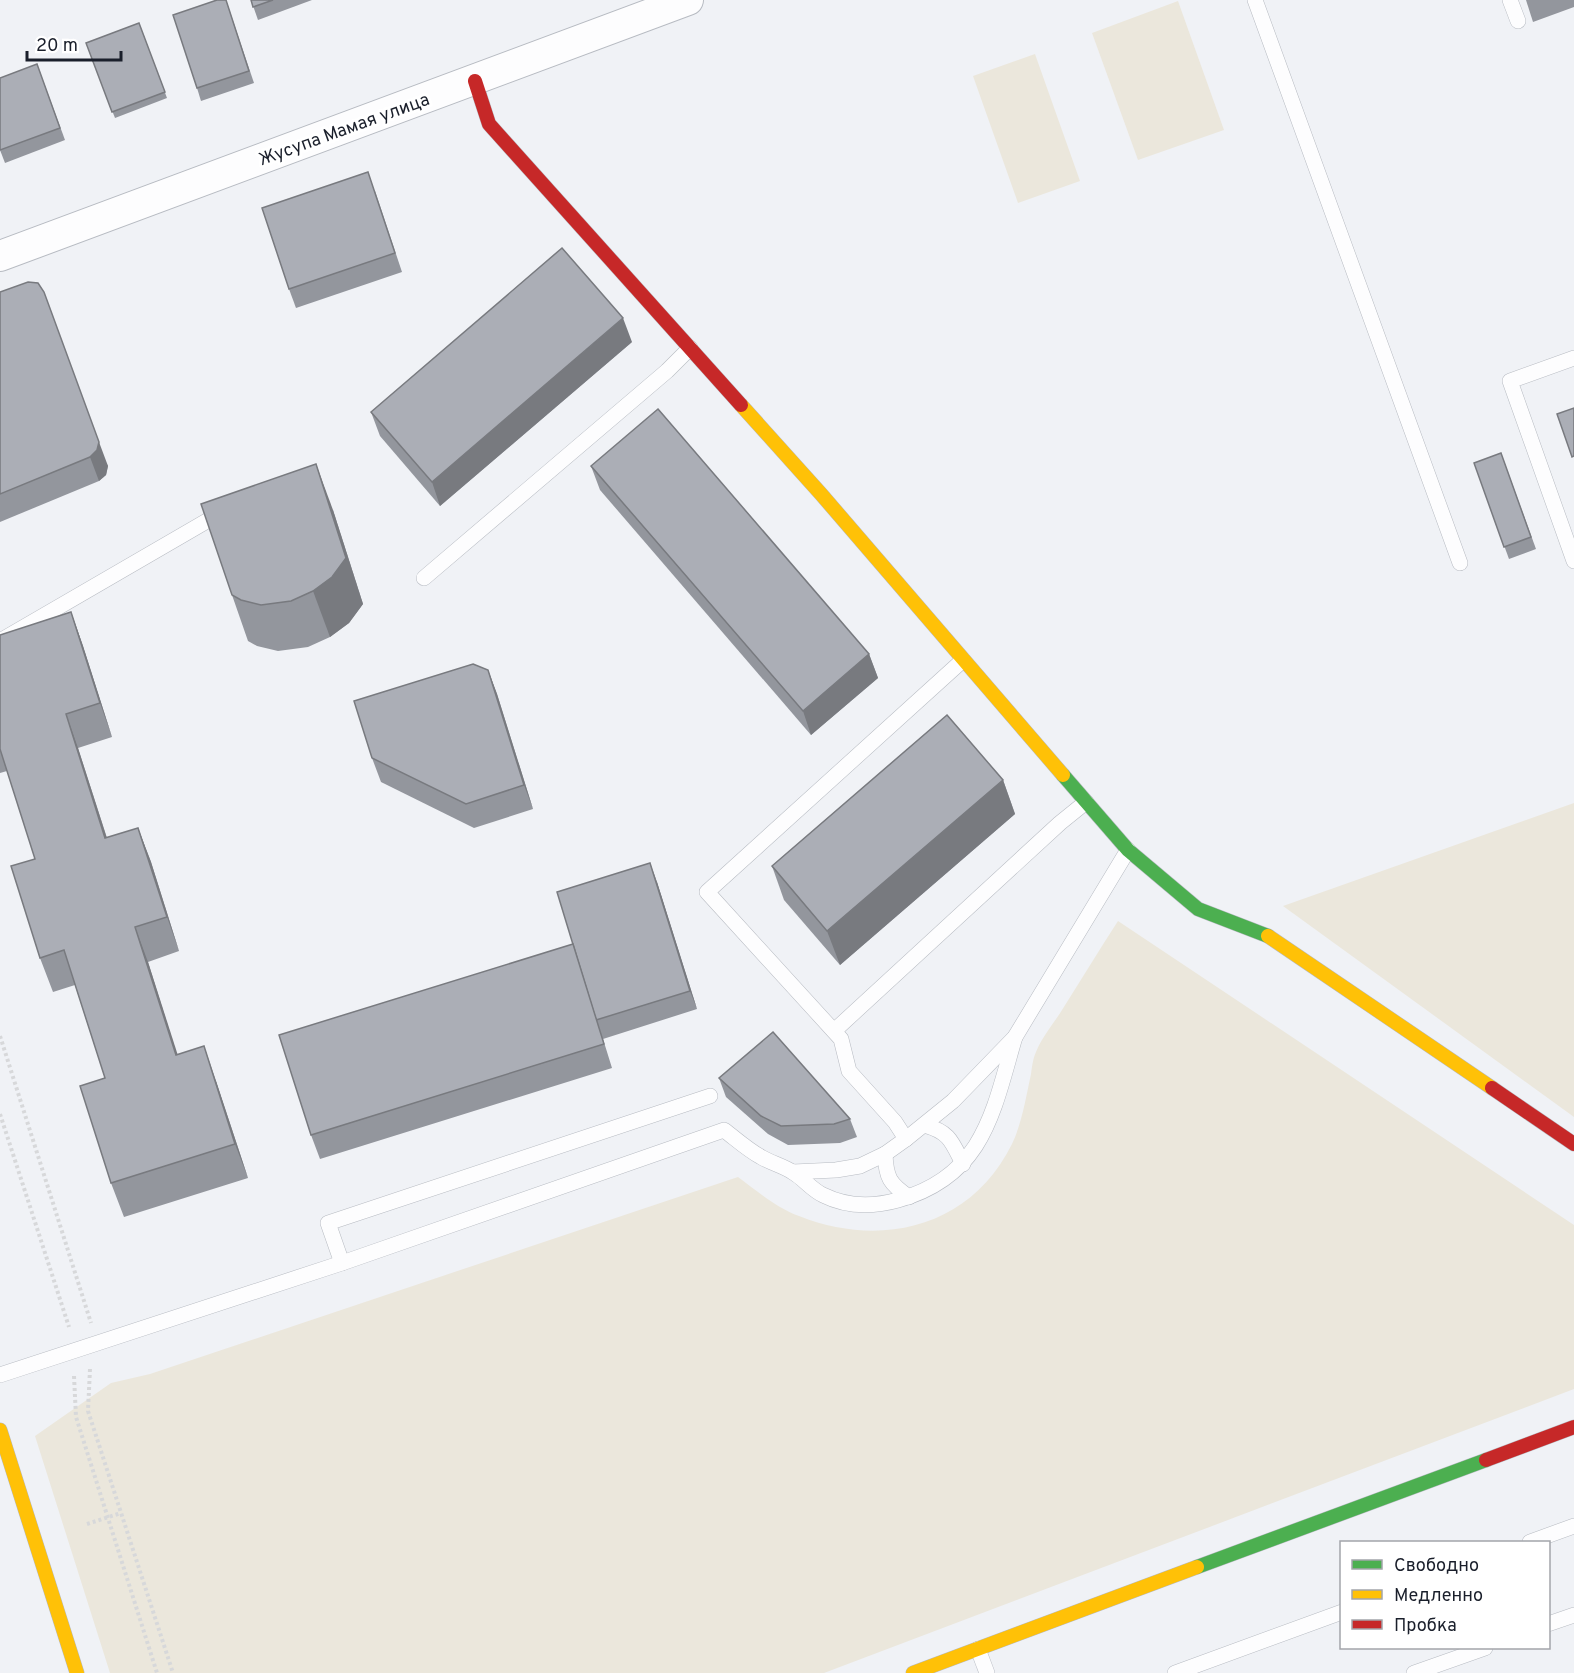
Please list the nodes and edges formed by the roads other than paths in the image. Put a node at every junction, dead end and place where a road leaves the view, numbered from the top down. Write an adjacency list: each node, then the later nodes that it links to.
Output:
1 (688, 0): 5 (street, Жусупа Мамая улица)
2 (1255, 0): 11 (lane)
3 (1510, 0): 4 (lane)
4 (1518, 21)
5 (475, 81): 6 (street, Жусупа Мамая улица); 7 (street)
6 (0, 256)
7 (690, 348): 12 (lane); 14 (street)
8 (1574, 358): 10 (lane)
9 (235, 504): 13 (lane)
10 (1574, 561)
11 (1460, 562)
12 (424, 579)
13 (0, 640)
14 (963, 660): 15 (street); 17 (lane)
15 (1086, 802): 16 (street); 17 (lane)
16 (1128, 850): 18 (lane); 22 (street)
17 (834, 1031): 21 (lane)
18 (1015, 1037): 20 (lane); 24 (lane)
19 (710, 1096): 27 (lane)
20 (924, 1125): 21 (lane); 24 (lane)
21 (906, 1139): 23 (lane)
22 (1574, 1144)
23 (885, 1154): 25 (lane); 26 (lane)
24 (963, 1164): 26 (lane)
25 (793, 1172): 26 (lane); 27 (lane)
26 (909, 1197)
27 (342, 1263): 28 (lane)
28 (0, 1375)
29 (1574, 1427): 36 (street)
30 (0, 1430): 39 (street)
31 (1574, 1526): 32 (lane)
32 (1533, 1541)
33 (1340, 1612): 38 (lane)
34 (1574, 1615): 35 (lane)
35 (1550, 1623)
36 (978, 1649): 40 (street); 41 (lane)
37 (1480, 1649): 43 (lane)
38 (1199, 1669): 42 (lane)
39 (77, 1673)
40 (913, 1673)
41 (987, 1673)
42 (1176, 1673)
43 (1414, 1673)

